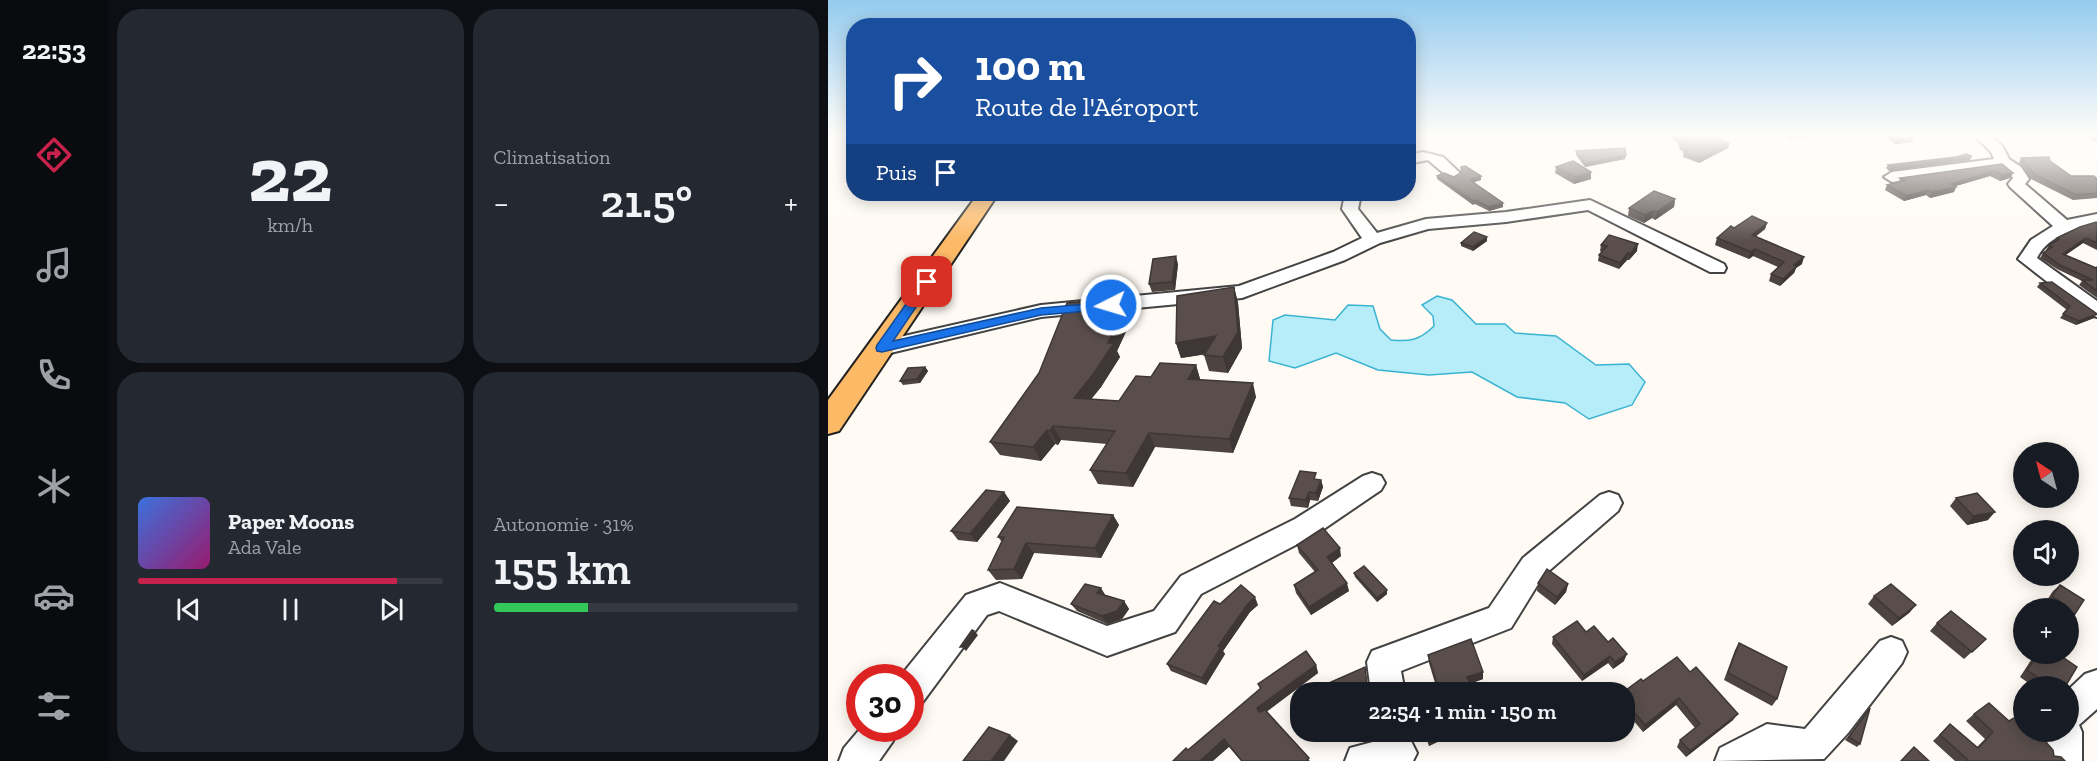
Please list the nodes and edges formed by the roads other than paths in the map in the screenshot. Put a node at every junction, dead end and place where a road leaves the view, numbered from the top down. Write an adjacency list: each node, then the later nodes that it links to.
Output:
1 (1449, 171): 4 (street)
2 (1940, 171): 5 (street)
3 (2016, 171): 9 (street)
4 (1453, 174)
5 (1892, 177)
6 (983, 201): 13 (main road)
7 (1352, 201): 10 (street)
8 (2097, 219): 9 (street)
9 (2064, 227): 12 (street)
10 (1374, 239): 11 (street); 13 (street)
11 (1717, 268)
12 (2097, 311)
13 (882, 348): 14 (main road)
14 (828, 423)
15 (1372, 483): 18 (street)
16 (1609, 503): 19 (street)
17 (1891, 652): 27 (street)
18 (924, 673)
19 (1386, 682)
20 (2097, 686): 21 (street)
21 (2079, 703)
22 (871, 742): 25 (street)
23 (2065, 742): 28 (street)
24 (1398, 749): 26 (street)
25 (857, 761)
26 (1363, 761)
27 (1733, 761)
28 (2064, 761)

